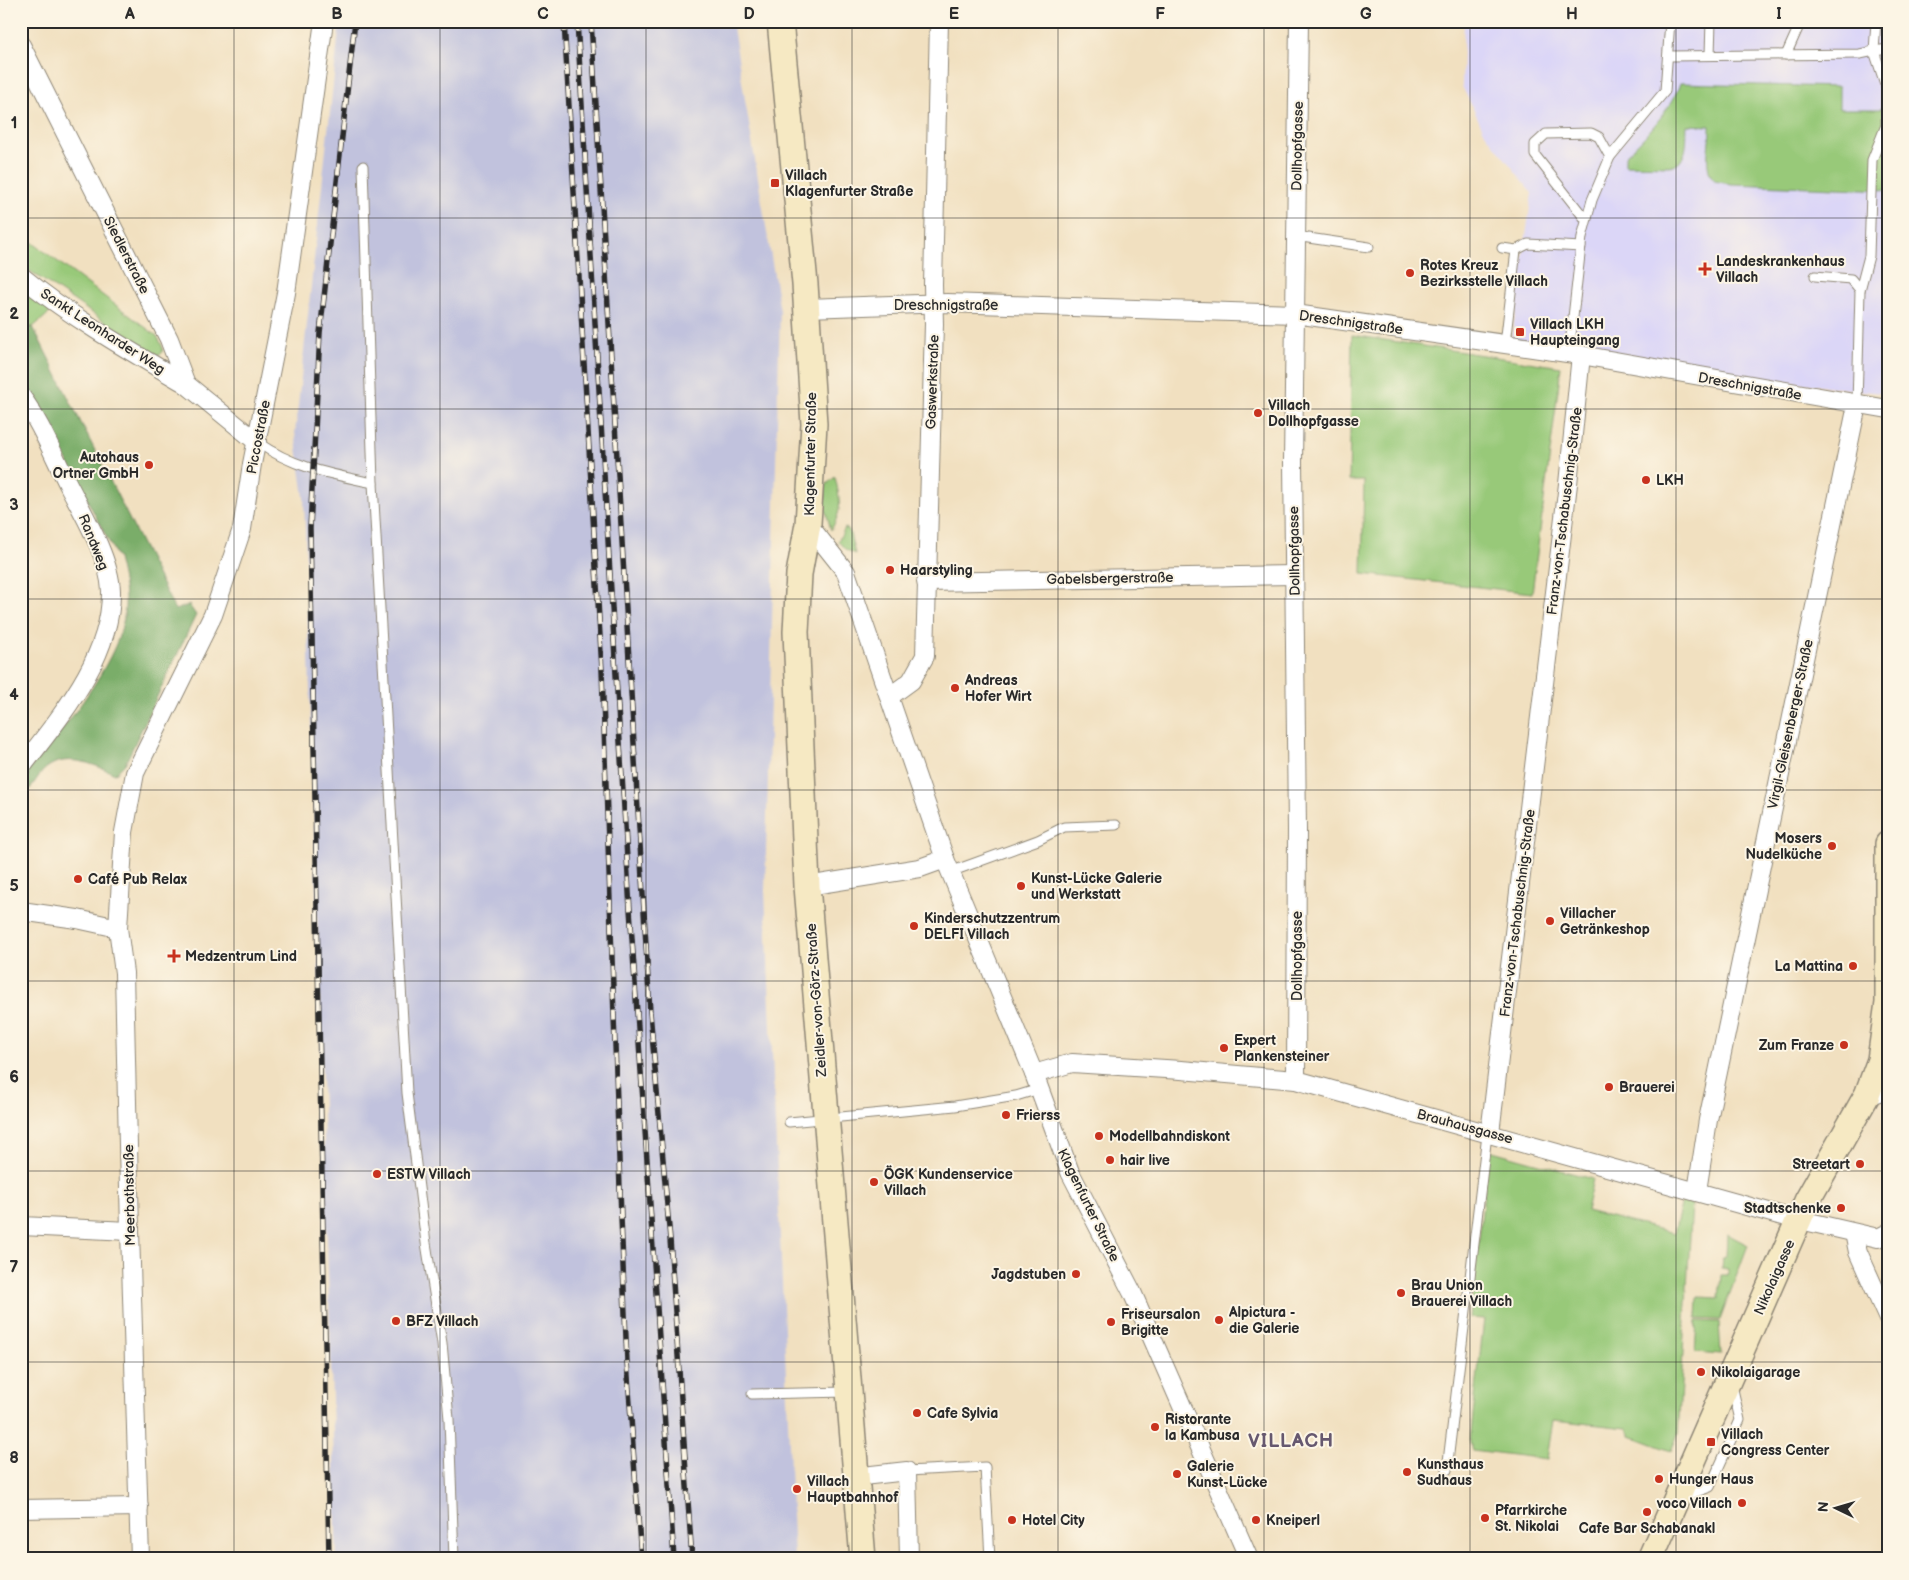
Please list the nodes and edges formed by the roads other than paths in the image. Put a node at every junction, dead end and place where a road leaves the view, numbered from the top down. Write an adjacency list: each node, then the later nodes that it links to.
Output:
1 (324, 21): 35 (street, Piccostraße)
2 (780, 21): 27 (street, Klagenfurter Straße)
3 (939, 21): 26 (street, Gaswerkstraße)
4 (1299, 21): 18 (street, Dollhopfgasse)
5 (1670, 21): 13 (lane)
6 (1711, 21): 12 (lane)
7 (1807, 21): 14 (lane)
8 (1876, 21): 11 (lane)
9 (21, 45): 31 (street, Siedlerstraße)
10 (1888, 49): 11 (lane)
11 (1874, 51): 14 (lane); 25 (lane)
12 (1710, 55): 13 (lane); 14 (lane)
13 (1669, 56): 15 (lane)
14 (1786, 56)
15 (1610, 157): 17 (lane); 17 (lane)
16 (363, 166): 36 (lane)
17 (1586, 220): 20 (lane)
18 (1296, 236): 19 (lane); 28 (street, Dollhopfgasse)
19 (1369, 247)
20 (1581, 247): 22 (lane); 30 (lane)
21 (1502, 248): 22 (lane)
22 (1516, 250): 29 (lane)
23 (21, 276): 31 (street, Sankt Leonharder Weg)
24 (1815, 276): 25 (lane)
25 (1860, 290): 33 (lane)
26 (933, 304): 27 (street, Dreschnigstraße); 28 (street, Dreschnigstraße); 39 (street, Gaswerkstraße)
27 (807, 308): 37 (street, Klagenfurter Straße)
28 (1295, 314): 29 (street, Dreschnigstraße); 38 (street, Dollhopfgasse)
29 (1506, 344): 30 (street, Dreschnigstraße)
30 (1575, 354): 33 (street, Dreschnigstraße); 54 (street, Franz-von-Tschabuschnig-Straße)
31 (186, 384): 35 (street)
32 (21, 396): 41 (street, Randweg)
33 (1857, 405): 34 (street, Dreschnigstraße); 55 (street, Virgil-Gleisenberger-Straße)
34 (1888, 410)
35 (257, 442): 36 (lane); 43 (street, Piccostraße)
36 (373, 483): 71 (lane)
37 (808, 524): 40 (street, Klagenfurter Straße); 46 (street, Zeidler-von-Görz-Straße)
38 (1294, 575): 39 (street, Gabelsbergerstraße); 49 (street, Dollhopfgasse)
39 (926, 582): 40 (street, Gaswerkstraße)
40 (889, 697): 45 (street, Klagenfurter Straße)
41 (21, 768)
42 (1116, 825): 45 (lane)
43 (124, 832): 48 (street, Meerbothstraße)
44 (1888, 844): 51 (street, Nikolaigasse)
45 (948, 865): 46 (street); 50 (street, Klagenfurter Straße)
46 (807, 886): 52 (street, Zeidler-von-Görz-Straße)
47 (21, 911): 48 (street)
48 (118, 928): 58 (street, Meerbothstraße)
49 (1296, 1080): 50 (street, Brauhausgasse); 54 (street, Brauhausgasse)
50 (1036, 1082): 52 (lane); 69 (street, Klagenfurter Straße)
51 (1878, 1093): 56 (street, Nikolaigasse)
52 (825, 1118): 53 (lane); 62 (street, Zeidler-von-Görz-Straße)
53 (789, 1122)
54 (1490, 1133): 55 (street, Brauhausgasse); 64 (lane, Franz-von-Tschabuschnig-Straße)
55 (1697, 1191): 56 (street, Brauhausgasse)
56 (1798, 1220): 59 (street, Brauhausgasse); 76 (street, Nikolaigasse)
57 (21, 1226): 58 (street)
58 (130, 1231): 67 (street, Meerbothstraße)
59 (1854, 1232): 60 (street, Brauhausgasse); 61 (street)
60 (1888, 1233)
61 (1888, 1319)
62 (848, 1392): 63 (lane); 66 (street, Zeidler-von-Görz-Straße)
63 (752, 1394)
64 (1447, 1470)
65 (907, 1471): 66 (street); 73 (street); 74 (lane)
66 (854, 1477): 72 (street, Zeidler-von-Görz-Straße)
67 (139, 1507): 68 (street); 70 (street, Meerbothstraße)
68 (21, 1509)
69 (1247, 1552): 75 (street, Klagenfurter Straße)
70 (140, 1559)
71 (454, 1559)
72 (863, 1559)
73 (909, 1559)
74 (990, 1559)
75 (1258, 1559)
76 (1650, 1559)

